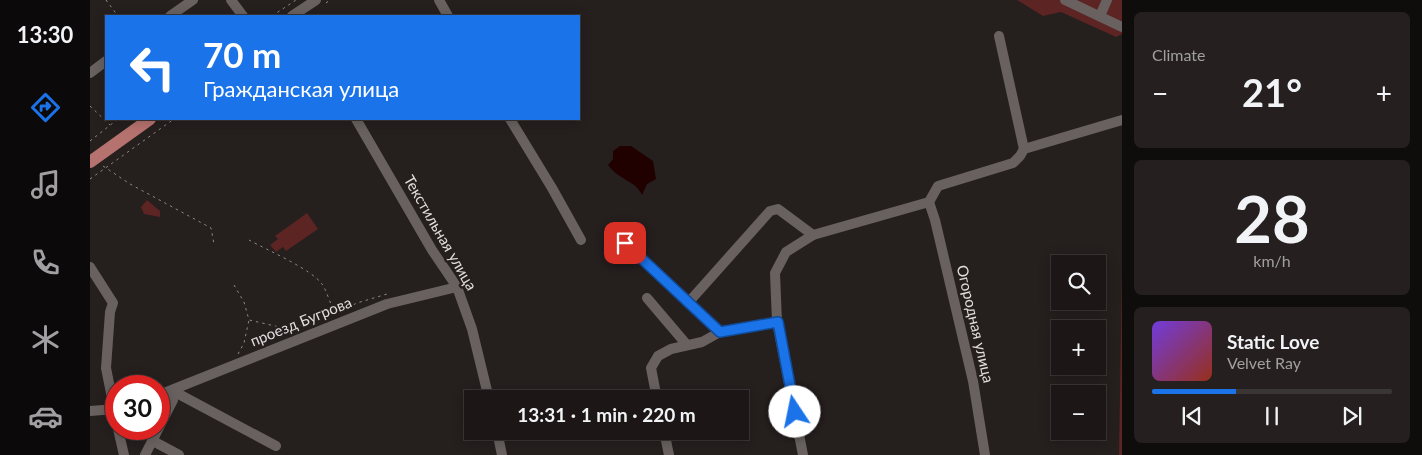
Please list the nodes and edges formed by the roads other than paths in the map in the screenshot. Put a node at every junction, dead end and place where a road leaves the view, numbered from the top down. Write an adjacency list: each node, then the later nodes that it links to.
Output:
1 (193, 0): 7 (street)
2 (231, 0): 8 (street)
3 (316, 0): 9 (street)
4 (438, 0): 10 (street)
5 (1065, 0): 11 (street)
6 (1107, 0): 11 (street)
7 (171, 15)
8 (242, 15)
9 (294, 15)
10 (447, 15)
11 (1100, 16): 12 (street)
12 (1122, 27)
13 (999, 36): 20 (street)
14 (105, 62): 15 (street)
15 (90, 73)
16 (149, 120): 21 (main road)
17 (357, 120): 27 (street, Текстильная улица)
18 (511, 120): 24 (street)
19 (1122, 120): 20 (street)
20 (1024, 148): 22 (street)
21 (93, 160)
22 (929, 202): 23 (street); 51 (street, Огородная улица)
23 (813, 234): 29 (street); 30 (street)
24 (580, 240)
25 (625, 243): 29 (street)
26 (92, 274): 33 (street)
27 (457, 287): 34 (street, Текстильная улица); 36 (street, проезд Бугрова)
28 (647, 298): 32 (street)
29 (688, 303): 31 (street)
30 (778, 322): 31 (street); 50 (street)
31 (720, 332): 32 (street)
32 (687, 345): 35 (street)
33 (108, 375)
34 (487, 390)
35 (655, 390)
36 (173, 391): 37 (street, проезд Бугрова); 43 (street); 44 (street)
37 (170, 392)
38 (90, 411): 39 (street)
39 (105, 412)
40 (121, 440): 45 (street)
41 (499, 440): 48 (street)
42 (666, 440): 49 (street)
43 (153, 441): 46 (street); 47 (street)
44 (276, 446)
45 (124, 455)
46 (145, 455)
47 (179, 455)
48 (502, 455)
49 (669, 455)
50 (803, 455)
51 (985, 455)

